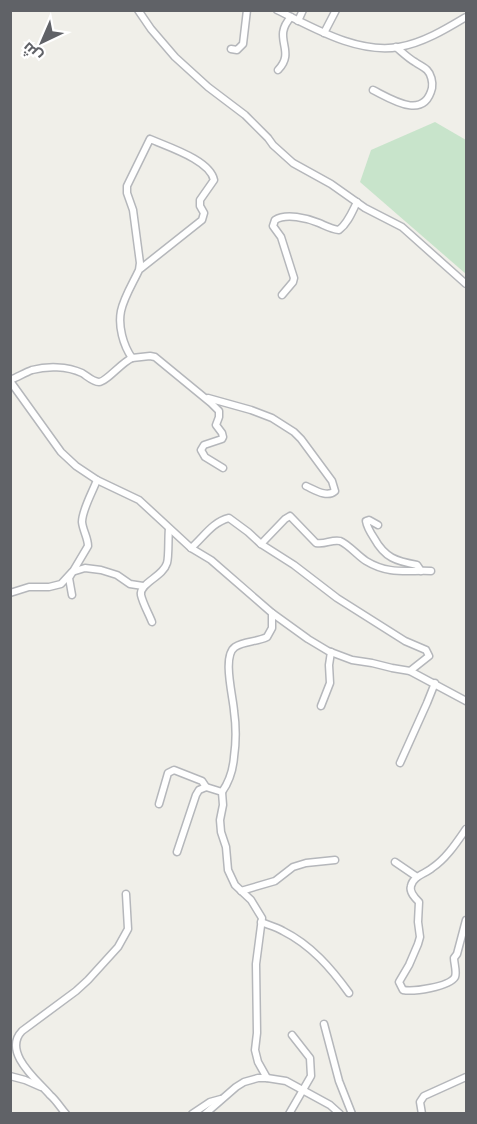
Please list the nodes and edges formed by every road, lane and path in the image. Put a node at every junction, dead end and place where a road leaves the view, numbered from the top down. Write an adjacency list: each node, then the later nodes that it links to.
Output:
1 (138, 10): 14 (street)
2 (247, 10): 11 (street)
3 (277, 10): 6 (street)
4 (303, 10): 8 (street)
5 (336, 10): 9 (street)
6 (291, 17): 8 (street); 12 (street)
7 (466, 17): 10 (street)
8 (298, 21): 9 (street)
9 (324, 33): 10 (street)
10 (396, 47): 13 (street)
11 (231, 49)
12 (278, 70)
13 (373, 90)
14 (357, 202): 16 (street); 17 (street)
15 (139, 270): 15 (street); 18 (street)
16 (466, 284)
17 (282, 295)
18 (132, 358): 19 (street); 20 (street)
19 (10, 381): 22 (street)
20 (203, 397): 21 (street); 23 (street)
21 (223, 468)
22 (97, 480): 25 (street); 30 (street)
23 (306, 486)
24 (378, 525): 28 (street)
25 (169, 529): 27 (street); 31 (street)
26 (261, 544): 27 (street); 28 (street); 37 (street)
27 (191, 548): 34 (street)
28 (421, 571): 29 (street)
29 (431, 571)
30 (72, 572): 31 (street); 32 (street); 33 (street)
31 (142, 586): 35 (street)
32 (10, 593)
33 (72, 595)
34 (272, 613): 36 (street); 43 (street)
35 (152, 622)
36 (331, 652): 37 (street); 40 (street)
37 (411, 671): 38 (street)
38 (435, 683): 39 (street); 41 (street)
39 (466, 701)
40 (321, 706)
41 (400, 763)
42 (206, 787): 43 (street); 44 (street); 46 (street)
43 (222, 792): 50 (street)
44 (159, 804)
45 (466, 829): 49 (street)
46 (177, 852)
47 (335, 860): 50 (street)
48 (395, 862): 49 (street)
49 (417, 877): 52 (street)
50 (241, 891): 53 (street)
51 (126, 894): 58 (street)
52 (466, 920)
53 (261, 922): 54 (street); 61 (street)
54 (349, 993)
55 (324, 1024): 70 (street)
56 (292, 1035): 63 (street)
57 (10, 1045): 58 (street)
58 (20, 1059): 62 (street)
59 (10, 1076): 62 (street)
60 (466, 1077): 71 (street)
61 (267, 1078): 63 (street); 64 (street)
62 (44, 1088): 65 (street)
63 (302, 1090): 68 (street); 69 (street)
64 (222, 1099): 66 (street); 67 (street)
65 (66, 1113)
66 (192, 1113)
67 (205, 1113)
68 (289, 1113)
69 (340, 1113)
70 (352, 1113)
71 (422, 1113)

